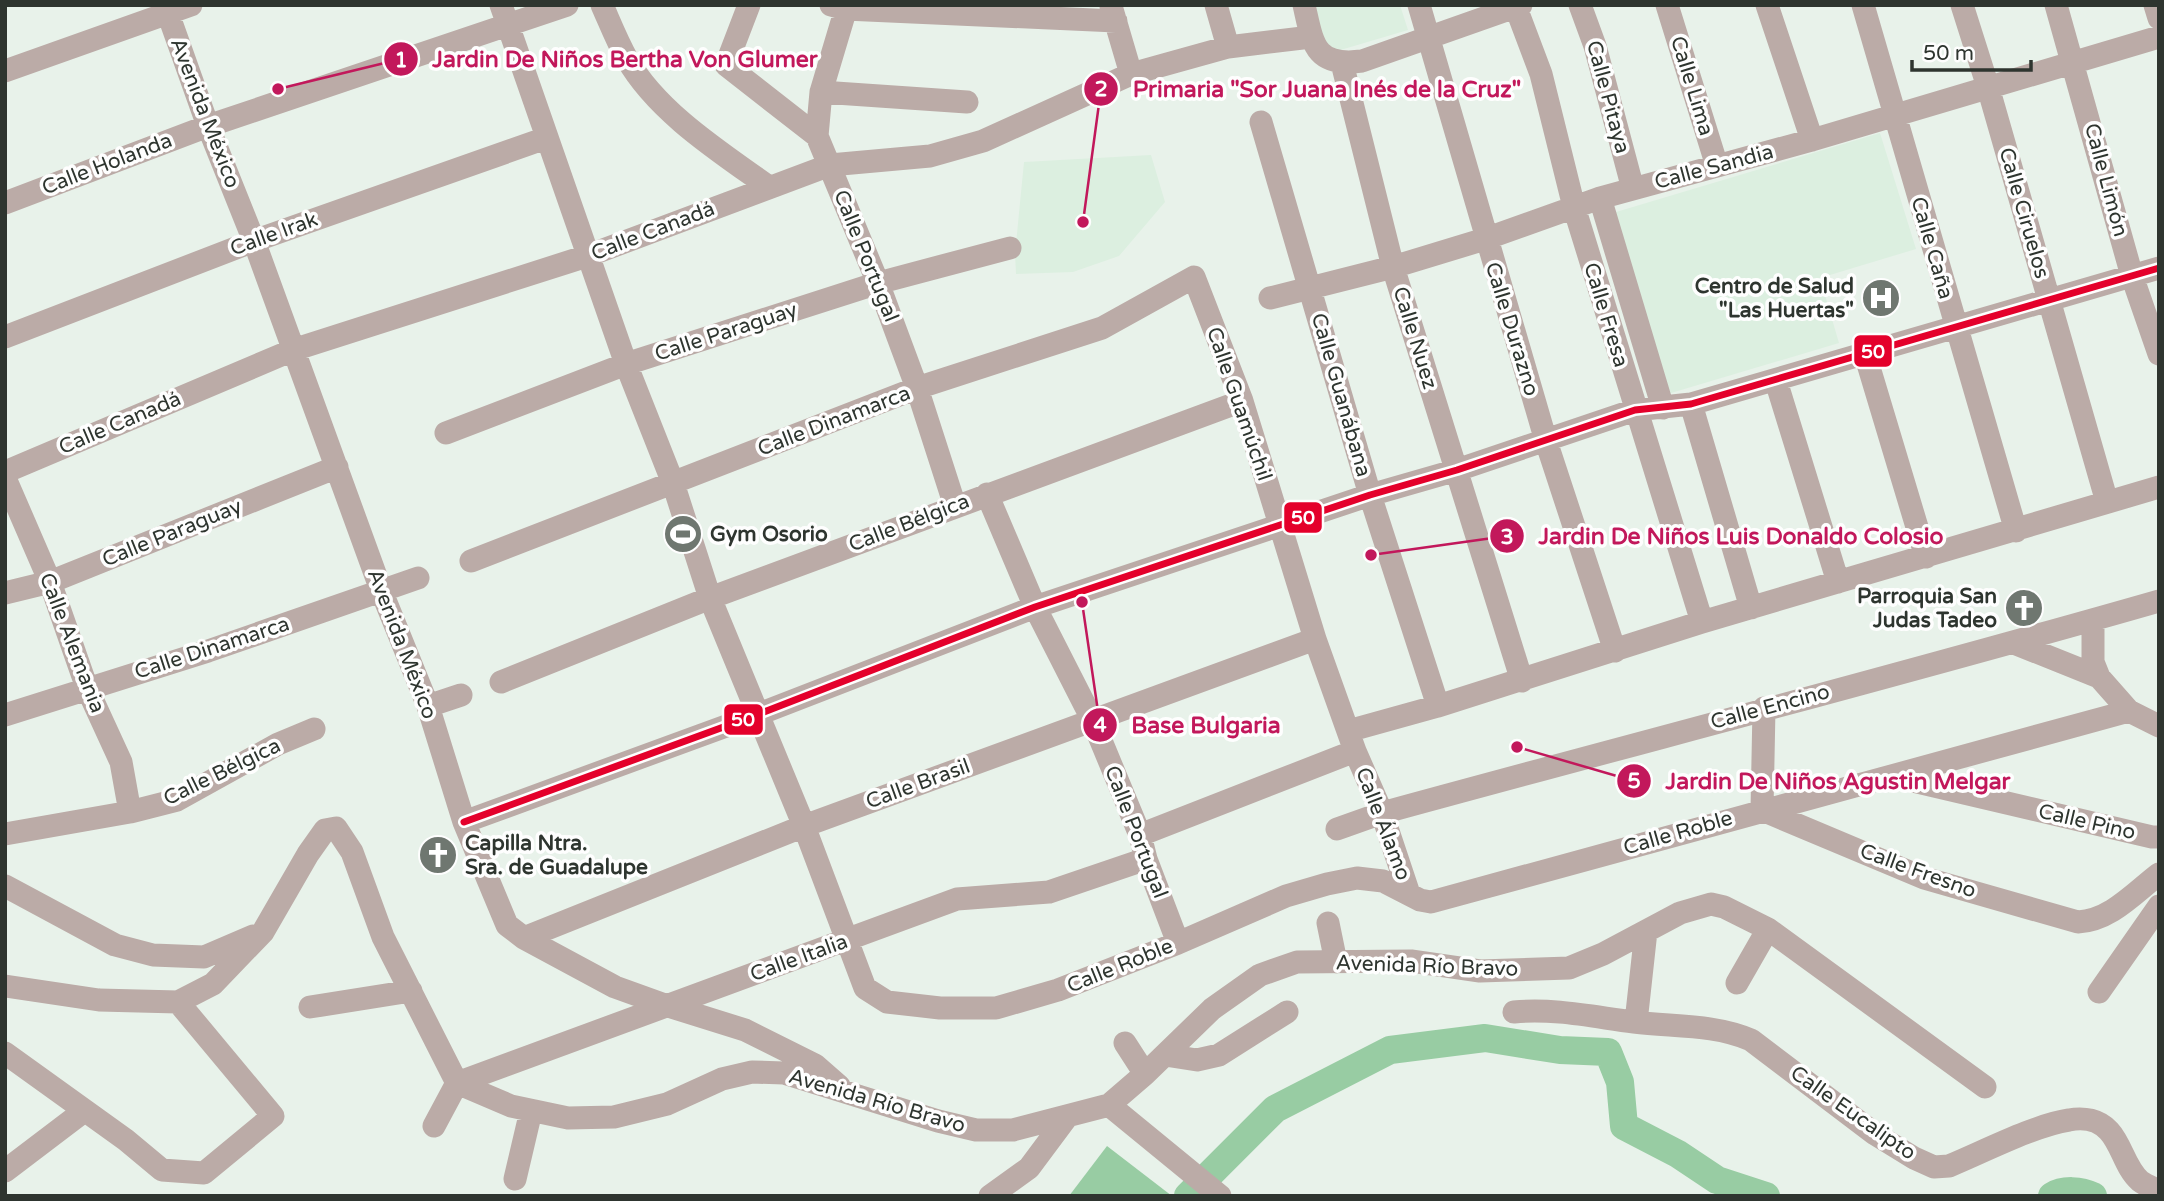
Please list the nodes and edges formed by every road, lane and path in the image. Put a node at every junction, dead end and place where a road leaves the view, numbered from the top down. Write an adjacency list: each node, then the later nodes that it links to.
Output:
1 (191, 5): 17 (street)
2 (567, 5): 19 (street, Calle Holanda)
3 (601, 5): 40 (street)
4 (749, 5): 35 (street)
5 (1216, 5): 24 (street)
6 (1304, 5): 21 (street)
7 (1419, 5): 23 (street, Calle Durazno)
8 (1580, 5): 41 (street, Calle Pitaya)
9 (1667, 5): 39 (street, Calle Lima)
10 (1767, 5): 37 (street)
11 (1863, 5): 32 (street, Calle Caña)
12 (1962, 5): 29 (street, Calle Ciruelos)
13 (2056, 5): 25 (street, Calle Limón)
14 (2155, 5): 20 (street)
15 (1517, 6): 23 (street, Calle Fresa); 44 (street, Calle Fresa)
16 (841, 7): 18 (street); 30 (street, Calle Portugal)
17 (166, 9): 27 (street); 34 (street, Avenida México)
18 (1113, 13): 28 (street)
19 (505, 15): 34 (street, Calle Holanda); 36 (street)
20 (2159, 18)
21 (1311, 37): 24 (street, Calle Canadá); 26 (street)
22 (2159, 37): 25 (street, Calle Sandia)
23 (1429, 38): 26 (street, Calle Fresa); 45 (street, Calle Durazno)
24 (1228, 47): 28 (street, Calle Canadá)
25 (2074, 62): 29 (street, Calle Sandia); 52 (street, Calle Limón)
26 (1342, 63): 49 (street, Calle Nuez)
27 (5, 71)
28 (1131, 74): 38 (street, Calle Canadá)
29 (1988, 87): 32 (street, Calle Sandia); 56 (street, Calle Ciruelos)
30 (821, 92): 31 (street); 35 (street, Calle Portugal)
31 (967, 102)
32 (1895, 116): 37 (street, Calle Sandia); 57 (street, Calle Caña)
33 (1261, 122): 54 (street, Calle Guanábana)
34 (208, 126): 43 (street, Calle Holanda); 46 (street, Avenida México)
35 (817, 136): 38 (street, Calle Portugal)
36 (545, 138): 46 (street, Calle Irak); 48 (street)
37 (1812, 141): 39 (street, Calle Sandia)
38 (830, 165): 40 (street, Calle Canadá); 53 (street, Calle Portugal)
39 (1717, 166): 41 (street, Calle Sandia)
40 (769, 187): 48 (street, Calle Canadá)
41 (1633, 189): 42 (street, Calle Sandia)
42 (1600, 198): 44 (street, Calle Sandia); 59 (street)
43 (5, 203)
44 (1574, 207): 45 (street, Calle Sandia); 61 (street, Calle Fresa)
45 (1485, 239): 49 (street, Calle Sandia); 72 (street, Calle Durazno)
46 (254, 241): 58 (street, Calle Irak); 60 (street, Avenida México)
47 (1010, 248): 53 (street, Calle Paraguay)
48 (587, 256): 60 (street, Calle Canadá); 64 (street)
49 (1393, 267): 54 (street, Calle Sandia); 74 (street, Calle Nuez)
50 (2159, 268): 52 (street)
51 (1194, 276): 66 (street, Calle Dinamarca); 67 (street, Calle Guamúchil)
52 (2132, 276): 56 (street); 63 (street, Calle Limón)
53 (878, 283): 64 (street, Calle Paraguay); 66 (street, Calle Portugal)
54 (1309, 288): 55 (street, Calle Sandia); 80 (street, Calle Guanábana)
55 (1270, 298)
56 (2049, 300): 57 (street); 81 (street, Calle Ciruelos)
57 (1955, 327): 62 (street); 84 (street, Calle Caña)
58 (5, 337)
59 (1644, 345): 61 (street); 69 (street)
60 (293, 350): 73 (street, Avenida México); 75 (street, Calle Canadá)
61 (1618, 354): 70 (street, Calle Fresa)
62 (1865, 354): 65 (street); 85 (street)
63 (2159, 354)
64 (626, 364): 71 (street, Calle Paraguay); 77 (street)
65 (1776, 381): 68 (street); 89 (street)
66 (917, 388): 77 (street, Calle Dinamarca); 82 (street, Calle Portugal)
67 (1242, 401): 79 (street, Calle Bélgica); 83 (street, Calle Guamúchil)
68 (1691, 404): 69 (street); 95 (street)
69 (1663, 408): 70 (street)
70 (1635, 410): 72 (street); 97 (street, Calle Fresa)
71 (446, 433)
72 (1546, 441): 74 (street); 100 (street, Calle Durazno)
73 (337, 467): 88 (street, Calle Paraguay); 90 (street, Avenida México)
74 (1457, 470): 80 (street); 102 (street, Calle Nuez)
75 (5, 472)
76 (5, 478): 88 (street, Calle Alemania)
77 (673, 483): 86 (street, Calle Dinamarca); 92 (street)
78 (2159, 487): 81 (street)
79 (987, 494): 82 (street, Calle Bélgica); 94 (street, Calle Portugal)
80 (1370, 495): 83 (street); 107 (street, Calle Guanábana)
81 (2107, 502): 84 (street)
82 (955, 506): 92 (street, Calle Bélgica)
83 (1280, 526): 94 (street); 98 (street, Calle Guamúchil)
84 (2016, 531): 85 (street)
85 (1926, 557): 89 (street)
86 (471, 561)
87 (418, 578): 90 (street, Calle Dinamarca)
88 (50, 582): 91 (street, Calle Paraguay); 104 (street, Calle Alemania)
89 (1839, 582): 95 (street)
90 (381, 590): 104 (street, Calle Dinamarca); 106 (street, Avenida México)
91 (5, 593)
92 (710, 598): 103 (street, Calle Bélgica); 110 (street)
93 (2159, 601): 96 (street, Calle Encino)
94 (1035, 607): 110 (street); 112 (street, Calle Portugal)
95 (1751, 608): 97 (street)
96 (2093, 620): 99 (street, Calle Encino); 101 (street)
97 (1702, 622): 100 (street)
98 (1315, 639): 112 (street, Calle Brasil); 115 (street, Calle Guamúchil)
99 (2014, 643): 101 (street); 108 (street, Calle Encino)
100 (1615, 651): 102 (street)
101 (2099, 677): 109 (street)
102 (1522, 681): 107 (street)
103 (500, 682)
104 (87, 688): 111 (street, Calle Dinamarca); 118 (street, Calle Alemania)
105 (461, 695): 106 (street)
106 (428, 706): 120 (street, Avenida México)
107 (1438, 706): 115 (street)
108 (1764, 708): 117 (street); 119 (street, Calle Encino)
109 (2129, 711): 113 (street); 116 (street, Calle Roble)
110 (759, 714): 120 (street); 121 (street)
111 (5, 715)
112 (1092, 719): 121 (street, Calle Brasil); 124 (street, Calle Portugal)
113 (2159, 726)
114 (314, 729): 118 (street, Calle Bélgica)
115 (1352, 741): 119 (street, Calle Álamo); 124 (street)
116 (1892, 776): 117 (street, Calle Roble); 125 (street, Calle Pino)
117 (1762, 810): 127 (street, Calle Fresno); 129 (street, Calle Roble)
118 (130, 812): 123 (street, Calle Bélgica)
119 (1382, 813): 122 (street, Calle Encino); 129 (street, Calle Álamo)
120 (464, 822): 135 (street, Avenida México)
121 (804, 826): 135 (street, Calle Brasil); 136 (street)
122 (1337, 829)
123 (5, 834)
124 (1140, 835): 126 (street, Calle Portugal)
125 (2159, 837)
126 (1146, 859): 136 (street, Calle Italia); 137 (street, Calle Portugal)
127 (2159, 874)
128 (5, 886): 134 (street)
129 (1420, 898): 137 (street, Calle Roble)
130 (2159, 906): 142 (street)
131 (1328, 923): 138 (street)
132 (1768, 929): 133 (street, Avenida Río Bravo); 139 (street); 154 (street)
133 (1646, 931): 138 (street, Avenida Río Bravo); 148 (street)
134 (263, 932): 141 (street); 143 (street)
135 (524, 938): 144 (street, Avenida México)
136 (846, 941): 137 (street, Calle Roble); 144 (street, Calle Italia)
137 (1178, 943)
138 (1336, 962): 151 (street, Avenida Río Bravo)
139 (1737, 983)
140 (5, 986): 143 (street)
141 (411, 991): 145 (street); 153 (street)
142 (2099, 992)
143 (178, 1002): 157 (street)
144 (665, 1005): 153 (street, Calle Italia); 155 (street, Avenida México)
145 (310, 1007)
146 (1287, 1012): 151 (street)
147 (1514, 1012): 148 (street, Calle Eucalipto)
148 (1636, 1022): 163 (street, Calle Eucalipto)
149 (1125, 1043): 152 (street)
150 (5, 1053): 157 (street)
151 (1165, 1055): 152 (street, Avenida Río Bravo)
152 (1145, 1074): 156 (street, Avenida Río Bravo)
153 (457, 1083): 158 (street, Avenida Río Bravo); 160 (street)
154 (1985, 1087)
155 (847, 1093): 158 (street, Avenida Río Bravo); 159 (street, Avenida Río Bravo)
156 (1109, 1105): 159 (street, Avenida Río Bravo); 165 (street)
157 (84, 1111): 161 (street)
158 (531, 1111): 162 (street)
159 (1067, 1117): 164 (street)
160 (434, 1126)
161 (5, 1171)
162 (515, 1179)
163 (2159, 1191)
164 (990, 1196)
165 (1220, 1196)

